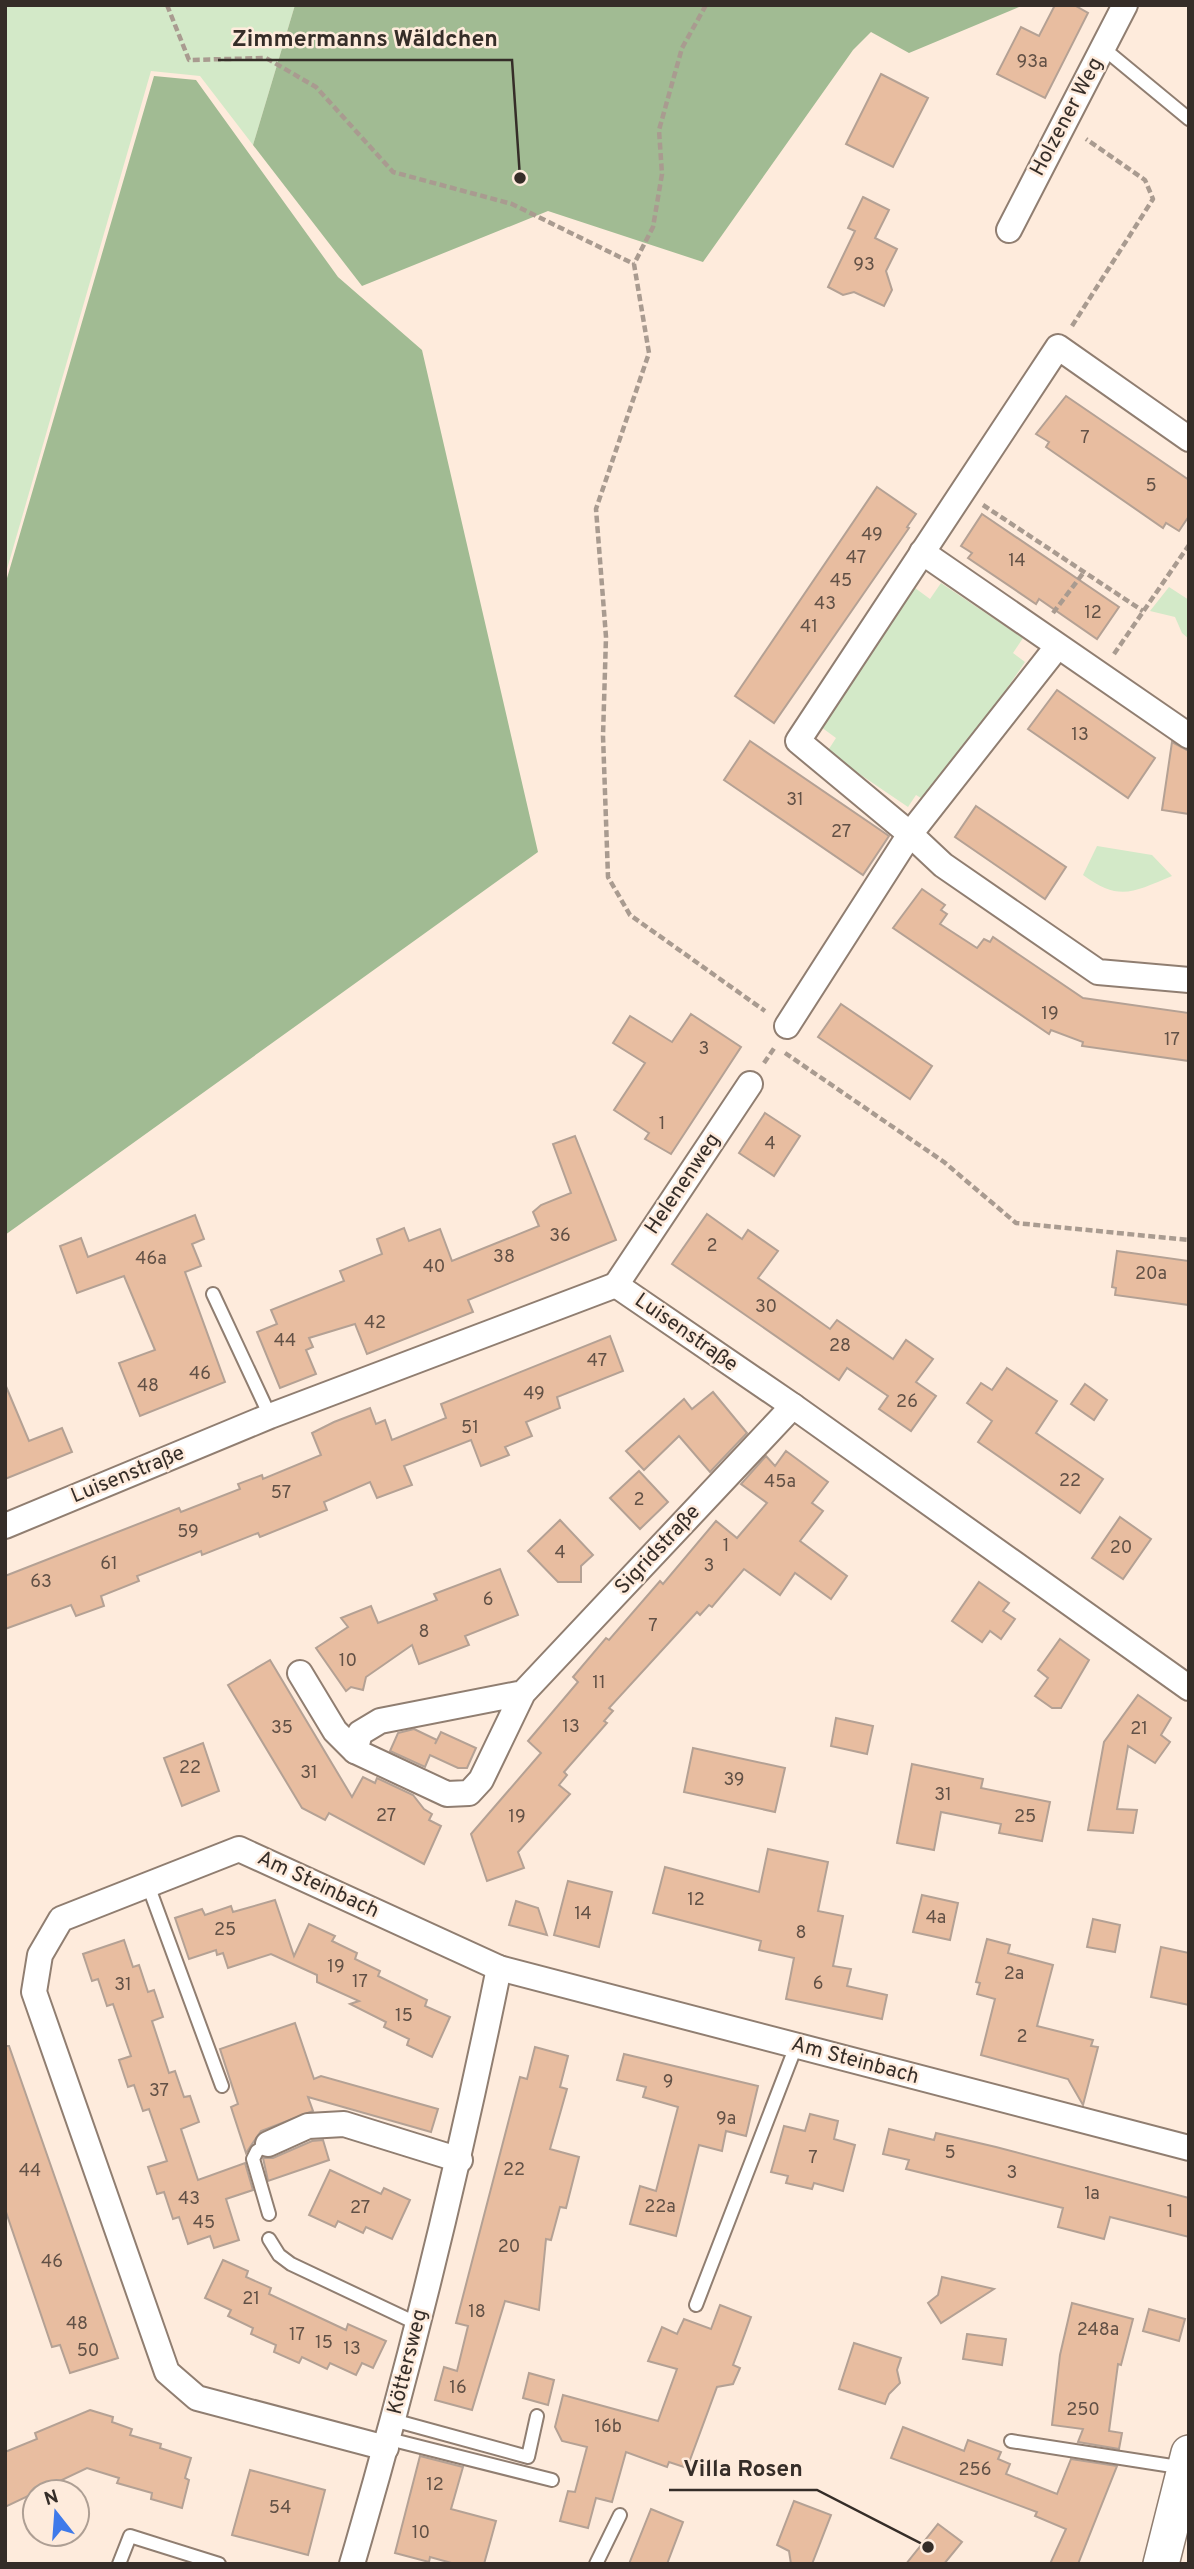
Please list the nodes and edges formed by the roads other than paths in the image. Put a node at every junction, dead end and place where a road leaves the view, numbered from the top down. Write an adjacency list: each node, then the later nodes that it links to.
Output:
1 (1125, 5): 2 (street, Holzener Weg)
2 (1103, 48): 3 (lane); 4 (street, Holzener Weg)
3 (1189, 119)
4 (1009, 230)
5 (1189, 439): 6 (street)
6 (922, 552): 7 (street); 9 (street)
7 (1047, 640): 8 (street); 9 (street)
8 (1189, 736)
9 (910, 834): 10 (street); 11 (street)
10 (1189, 980)
11 (781, 1037)
12 (750, 1084): 13 (street, Helenenweg)
13 (616, 1284): 15 (street, Luisenstraße); 16 (street, Luisenstraße)
14 (214, 1294): 16 (lane)
15 (793, 1406): 19 (street, Luisenstraße); 20 (street, Sigridstraße)
16 (270, 1416): 17 (street, Luisenstraße)
17 (5, 1525)
18 (300, 1673): 21 (street, Sigridstraße)
19 (1189, 1688)
20 (523, 1693): 21 (street); 21 (street, Sigridstraße)
21 (355, 1751)
22 (148, 1885): 23 (street, Am Steinbach); 25 (lane); 34 (street, Am Steinbach)
23 (499, 1968): 24 (street, Am Steinbach); 28 (street, Köttersweg)
24 (796, 2046): 27 (street, Am Steinbach); 31 (lane)
25 (222, 2086)
26 (268, 2144): 28 (street); 29 (lane)
27 (1189, 2148)
28 (460, 2160): 32 (street, Köttersweg)
29 (269, 2214)
30 (269, 2239): 32 (lane)
31 (696, 2305)
32 (418, 2324): 34 (street, Köttersweg)
33 (537, 2416): 34 (lane)
34 (389, 2436): 37 (lane); 41 (street, Köttersweg)
35 (1011, 2441): 36 (lane)
36 (1187, 2460): 43 (street)
37 (551, 2480)
38 (620, 2515): 42 (lane)
39 (119, 2564): 40 (lane)
40 (219, 2564)
41 (352, 2564)
42 (596, 2564)
43 (1161, 2564)

